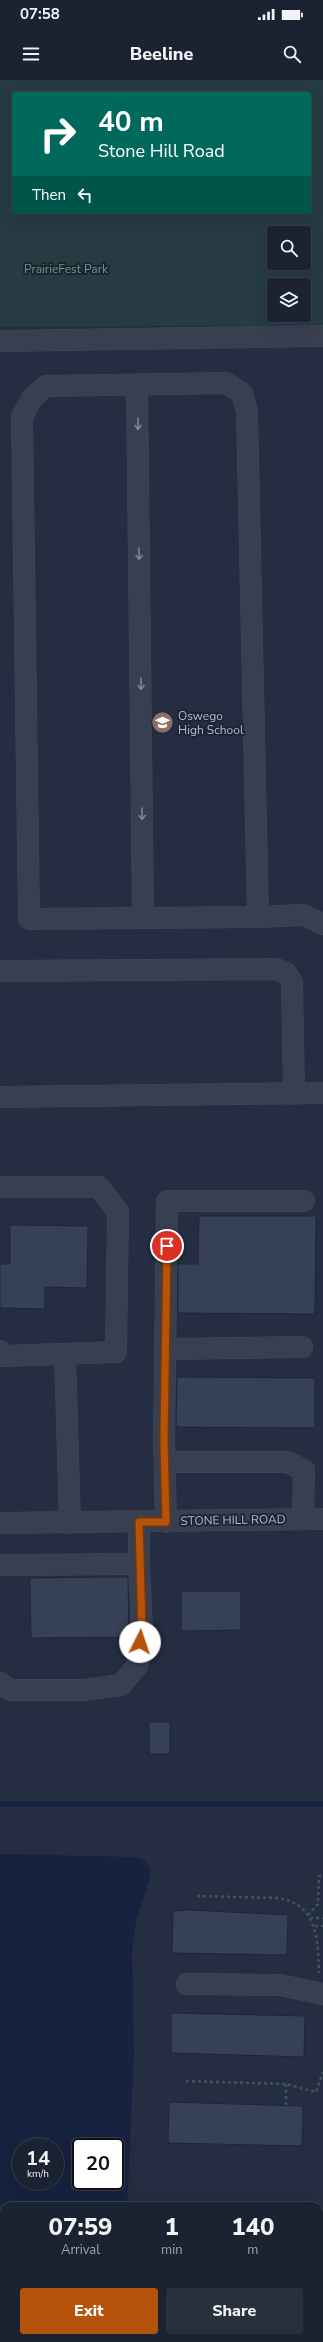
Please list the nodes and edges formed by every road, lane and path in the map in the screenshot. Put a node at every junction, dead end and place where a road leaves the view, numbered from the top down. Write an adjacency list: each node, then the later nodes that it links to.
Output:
1 (323, 336): 2 (street)
2 (0, 341)
3 (137, 385): 4 (street); 5 (street, one-way to 5); 5 (street)
4 (258, 917): 5 (street); 6 (street)
5 (143, 918)
6 (323, 924)
7 (0, 971): 9 (street)
8 (323, 1093): 9 (street)
9 (294, 1094): 10 (street)
10 (0, 1097)
11 (0, 1187): 16 (street)
12 (304, 1201): 14 (street)
13 (302, 1347): 14 (street)
14 (166, 1349): 17 (street)
15 (0, 1351): 16 (street)
16 (65, 1354): 22 (street)
17 (165, 1462): 18 (street); 20 (street)
18 (313, 1519): 20 (street, STONE HILL ROAD)
19 (139, 1522): 20 (street, STONE HILL ROAD); 22 (street, STONE HILL ROAD); 23 (street)
20 (166, 1522)
21 (0, 1523): 22 (street, STONE HILL ROAD)
22 (70, 1523)
23 (139, 1564): 24 (street); 25 (street)
24 (0, 1565)
25 (0, 1683)
26 (323, 1876): 27 (path)
27 (319, 1895): 28 (path); 30 (path)
28 (323, 1895)
29 (197, 1896): 30 (path)
30 (309, 1916): 31 (path); 32 (path)
31 (323, 1918)
32 (315, 1926): 33 (path); 34 (path)
33 (323, 1926)
34 (318, 1945): 35 (path); 37 (path)
35 (323, 1945)
36 (187, 1984): 37 (street)
37 (321, 1988)
38 (323, 2072): 40 (path)
39 (186, 2081): 40 (path)
40 (286, 2084): 41 (path)
41 (286, 2105)

